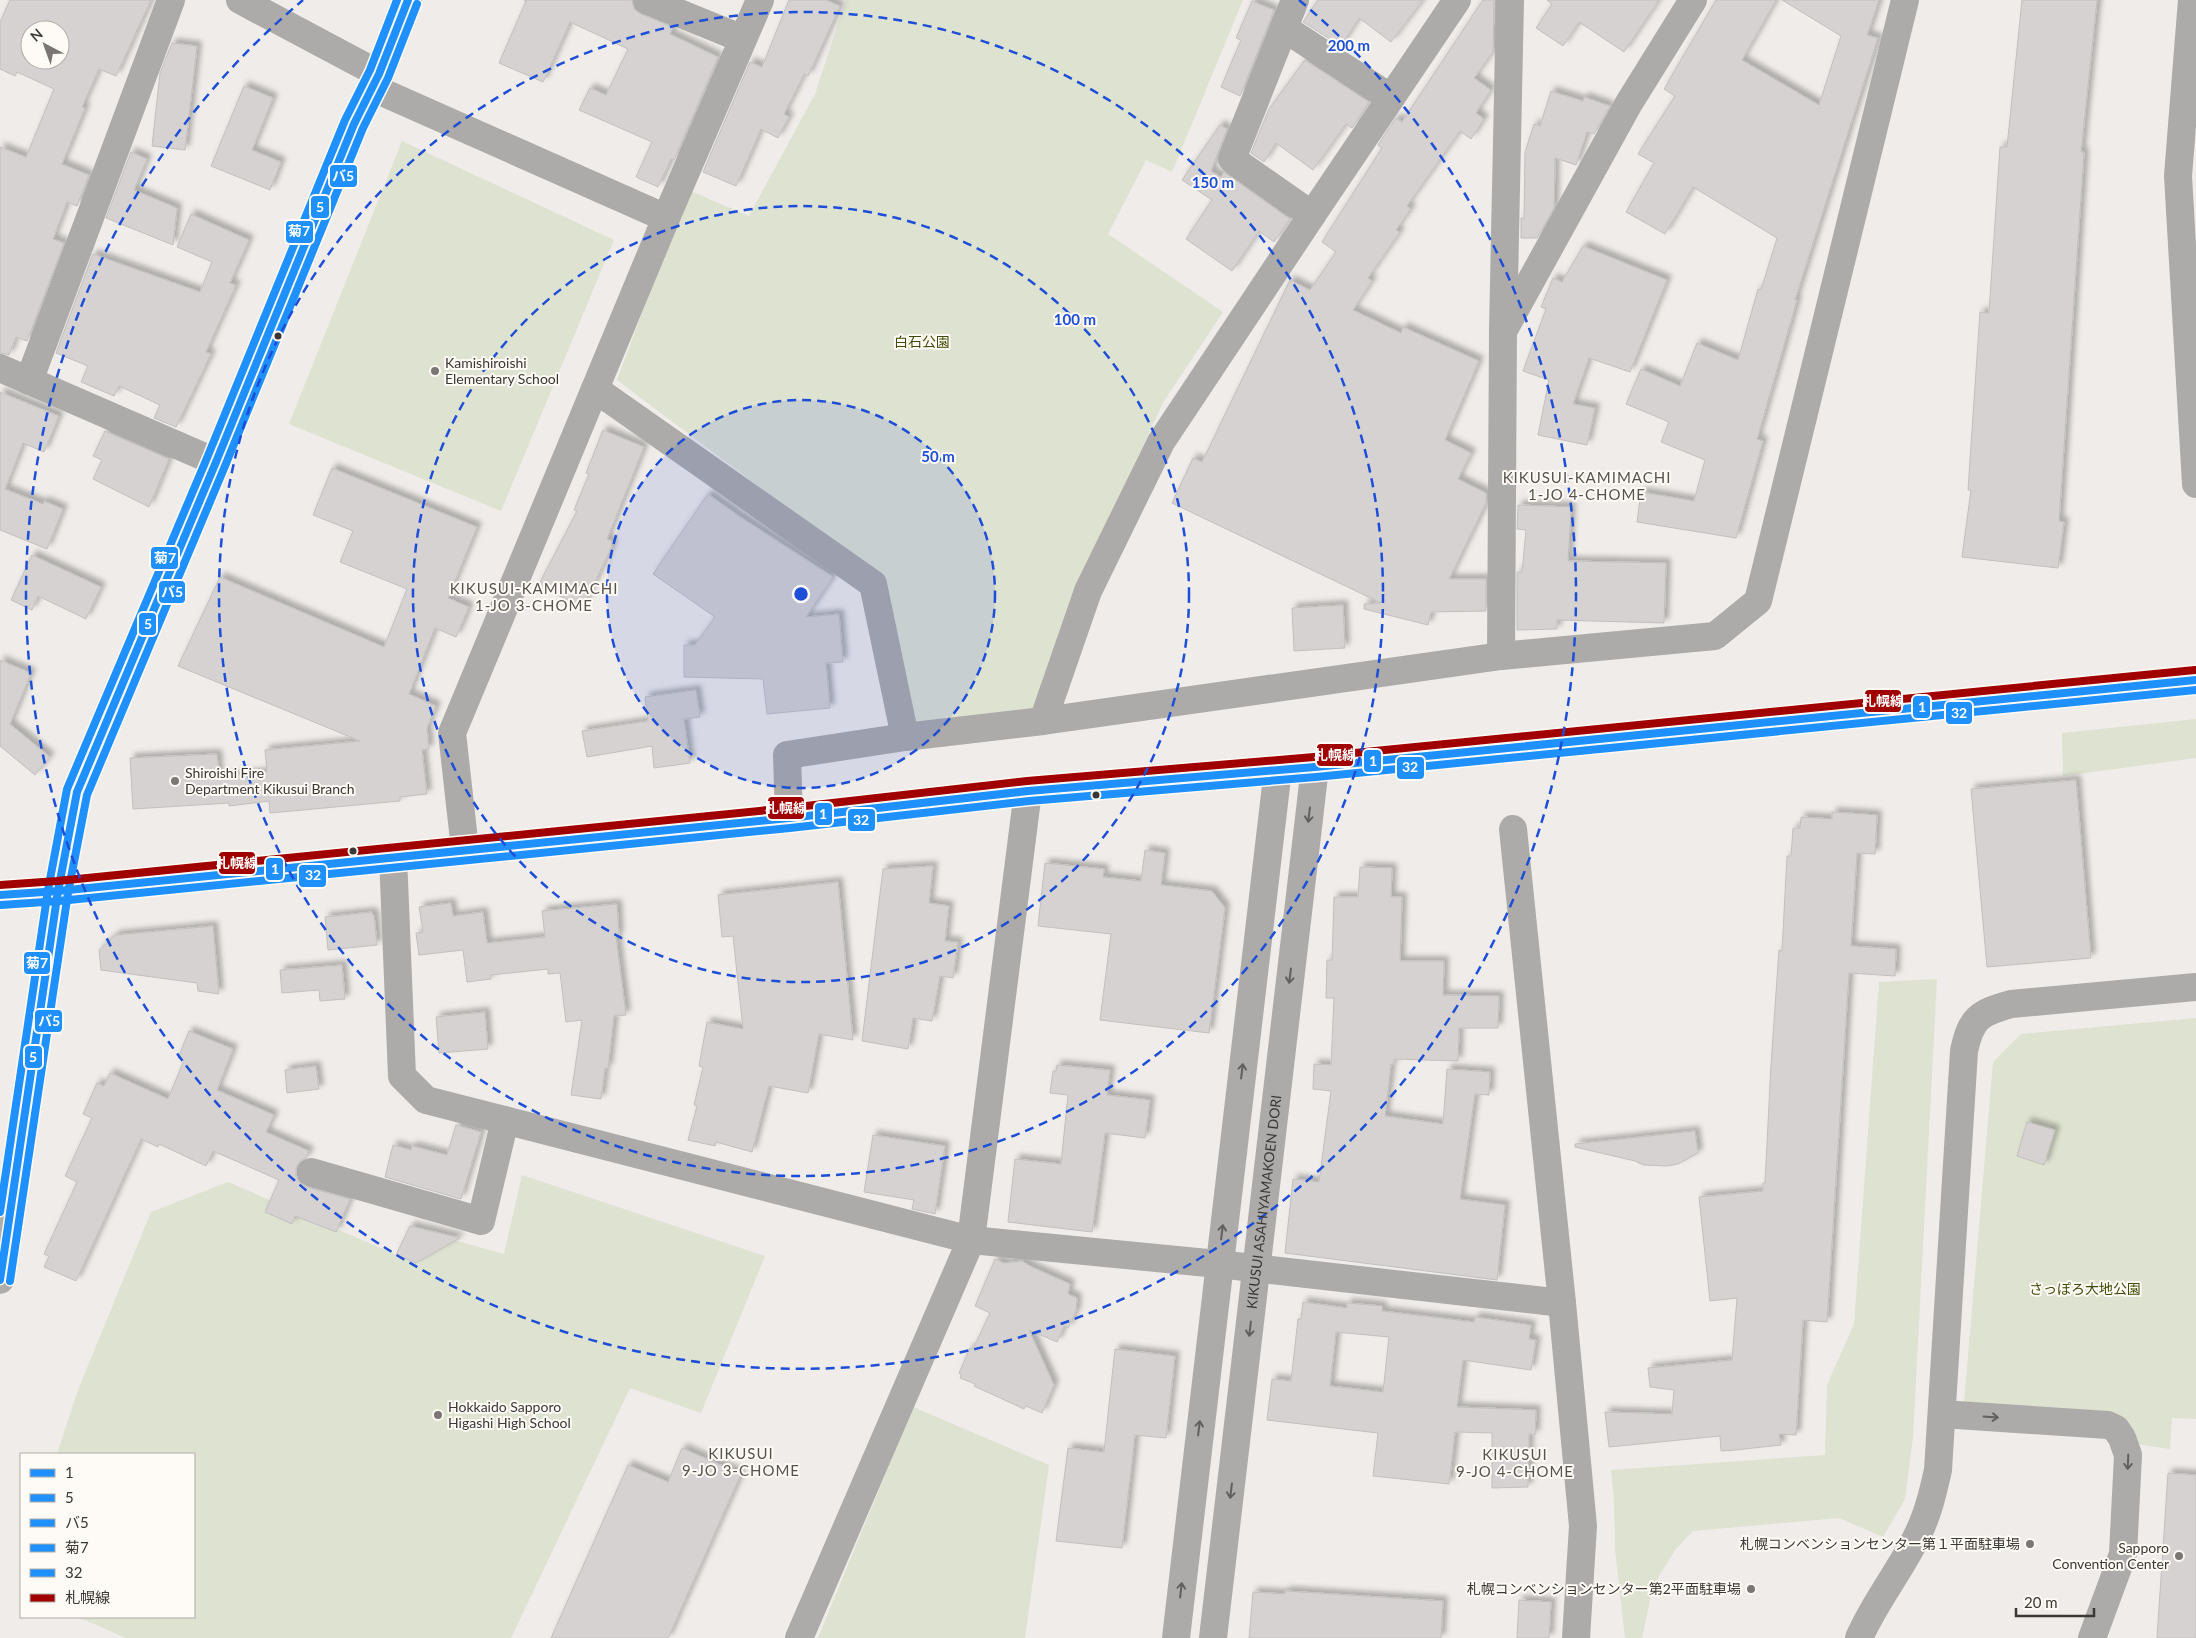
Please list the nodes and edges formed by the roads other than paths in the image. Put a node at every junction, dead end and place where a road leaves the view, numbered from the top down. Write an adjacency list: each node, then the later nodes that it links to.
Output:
1 (172, 0): 20 (street)
2 (240, 0): 14 (street)
3 (408, 0): 14 (main road)
4 (647, 0): 13 (street)
5 (760, 0): 13 (street)
6 (1295, 0): 12 (street)
7 (1457, 0): 15 (street)
8 (1510, 0): 18 (street)
9 (1693, 0): 18 (street)
10 (1905, 0): 24 (street)
11 (2192, 0): 23 (street)
12 (1284, 28): 15 (street); 16 (street)
13 (743, 39): 17 (street)
14 (376, 81): 17 (street); 22 (main road)
15 (1391, 98): 16 (street)
16 (1312, 216): 26 (street)
17 (666, 218): 21 (street)
18 (1503, 330): 24 (street)
19 (0, 368): 20 (street)
20 (29, 381): 22 (street)
21 (595, 389): 27 (street); 33 (street)
22 (216, 462): 35 (main road)
23 (2196, 484)
24 (1502, 656): 26 (street)
25 (2196, 680): 28 (highway)
26 (1044, 721): 27 (street)
27 (905, 737): 31 (street)
28 (1315, 767): 29 (highway); 42 (street, KIKUSUI ASAHIYAMAKOEN DORI, one-way to 42)
29 (1278, 769): 30 (highway); 41 (street, one-way to 29)
30 (1028, 791): 31 (highway); 40 (street)
31 (788, 818): 33 (highway)
32 (1513, 829): 44 (street)
33 (465, 849): 34 (highway)
34 (393, 856): 35 (highway); 38 (street)
35 (58, 891): 36 (highway); 43 (main road)
36 (0, 895)
37 (2196, 986): 45 (street)
38 (505, 1120): 39 (street); 40 (street)
39 (311, 1172)
40 (971, 1240): 41 (street); 46 (street)
41 (1218, 1264): 42 (street); 47 (street, one-way to 41)
42 (1257, 1270): 44 (street); 48 (street, KIKUSUI ASAHIYAMAKOEN DORI, one-way to 48)
43 (0, 1280)
44 (1562, 1304): 49 (street)
45 (1942, 1414): 50 (street); 51 (street, one-way to 51)
46 (799, 1638)
47 (1176, 1638)
48 (1214, 1638)
49 (1576, 1638)
50 (1858, 1638)
51 (2092, 1638)

